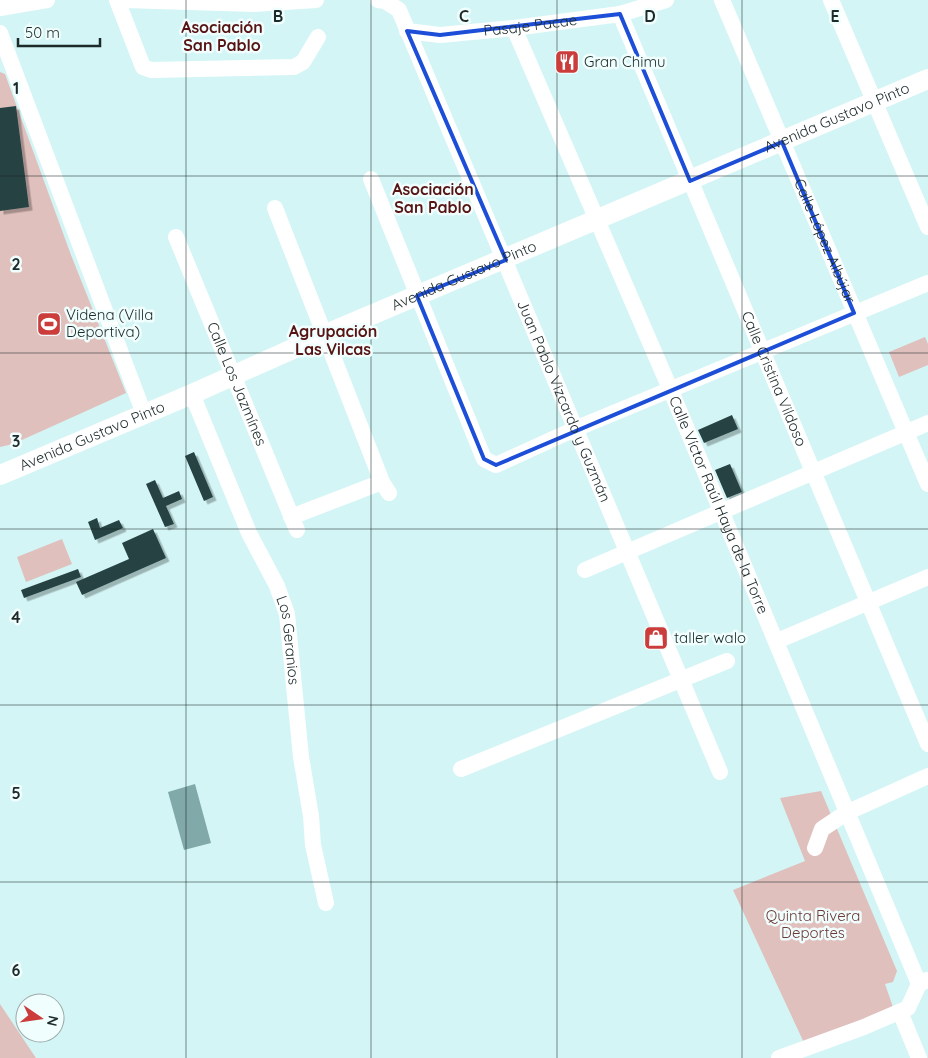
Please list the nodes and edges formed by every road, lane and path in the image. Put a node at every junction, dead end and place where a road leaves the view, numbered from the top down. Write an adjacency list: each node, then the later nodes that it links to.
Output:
1 (47, 0): 9 (street)
2 (117, 0): 14 (street)
3 (125, 0): 4 (street)
4 (316, 0)
5 (378, 0): 12 (street)
6 (722, 0): 17 (street, Calle López Albújar)
7 (831, 0): 16 (street)
8 (656, 1): 10 (street, Pasaje Pacae)
9 (0, 8)
10 (620, 14): 11 (street, Pasaje Pacae); 19 (street, Calle Cristina Vildoso)
11 (514, 28): 12 (street, Pasaje Pacae); 21 (street, Calle Víctor Raúl Haya de la Torre)
12 (407, 30): 24 (street, Juan Pablo Vizcardo y Guzmán)
13 (0, 33): 33 (street)
14 (318, 37)
15 (928, 79): 16 (main road, Avenida Gustavo Pinto)
16 (873, 102): 17 (main road, Avenida Gustavo Pinto); 22 (street)
17 (782, 142): 19 (main road, Avenida Gustavo Pinto); 27 (street, Calle López Albújar)
18 (371, 179): 26 (street)
19 (690, 181): 21 (main road, Avenida Gustavo Pinto); 29 (street, Calle Cristina Vildoso)
20 (275, 208): 28 (street)
21 (597, 220): 24 (main road, Avenida Gustavo Pinto); 31 (street, Calle Víctor Raúl Haya de la Torre)
22 (928, 227)
23 (176, 237): 30 (street, Calle Los Jazmínes)
24 (506, 260): 26 (main road, Avenida Gustavo Pinto); 35 (street, Juan Pablo Vizcardo y Guzmán)
25 (928, 283): 27 (street)
26 (417, 296): 28 (main road, Avenida Gustavo Pinto); 35 (street)
27 (854, 313): 29 (street); 36 (street, Calle López Albújar)
28 (324, 335): 30 (main road, Avenida Gustavo Pinto); 30 (street, Calle Los Jazmínes)
29 (762, 353): 31 (street); 37 (street, Calle Cristina Vildoso)
30 (232, 376): 32 (main road, Avenida Gustavo Pinto)
31 (671, 391): 35 (street); 40 (street, Calle Víctor Raúl Haya de la Torre)
32 (192, 394): 33 (main road, Avenida Gustavo Pinto); 54 (street, Los Geranios)
33 (144, 414): 38 (main road, Avenida Gustavo Pinto)
34 (928, 424): 36 (street)
35 (576, 429): 41 (street, Juan Pablo Vizcardo y Guzmán)
36 (906, 433): 37 (street); 39 (street, Calle López Albújar)
37 (814, 472): 40 (street); 44 (street, Calle Cristina Vildoso)
38 (0, 475)
39 (928, 484)
40 (720, 511): 41 (street); 45 (street, Calle Víctor Raúl Haya de la Torre)
41 (627, 552): 42 (street); 47 (street, Juan Pablo Vizcardo y Guzmán)
42 (585, 570)
43 (928, 577): 44 (street)
44 (869, 602): 45 (street); 48 (street, Calle Cristina Vildoso)
45 (777, 642): 52 (street, Calle Víctor Raúl Haya de la Torre)
46 (727, 662): 47 (street)
47 (681, 680): 49 (street); 50 (street, Juan Pablo Vizcardo y Guzmán)
48 (928, 744)
49 (460, 769)
50 (720, 772)
51 (928, 776): 52 (street)
52 (846, 813): 53 (street); 55 (street, Calle Víctor Raúl Haya de la Torre)
53 (815, 848)
54 (326, 903)
55 (923, 982): 56 (street)
56 (900, 1012): 57 (street); 58 (street)
57 (778, 1058)
58 (920, 1058)

